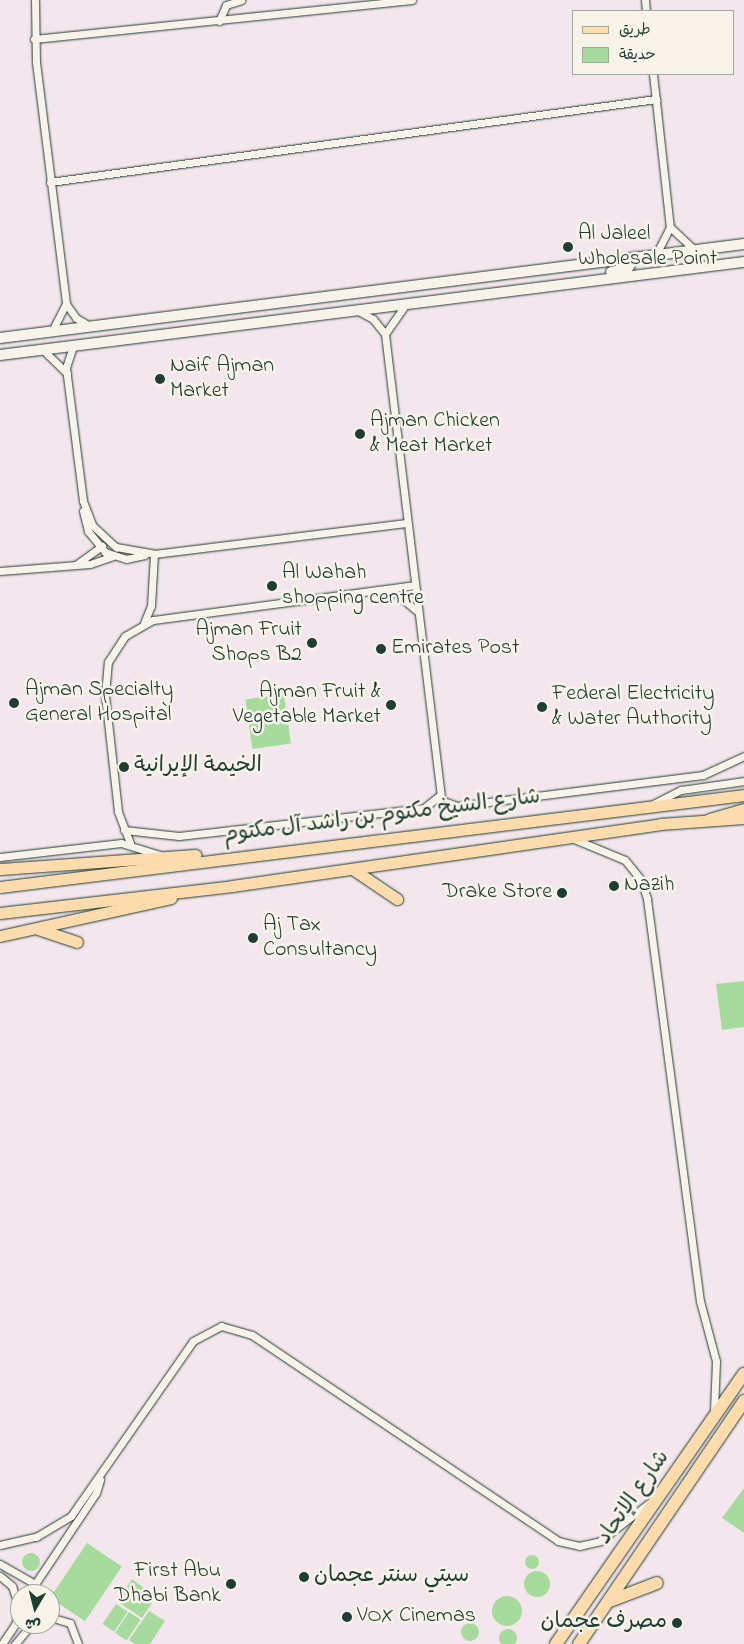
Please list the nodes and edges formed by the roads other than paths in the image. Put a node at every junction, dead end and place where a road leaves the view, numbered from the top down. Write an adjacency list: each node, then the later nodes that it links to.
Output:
1 (36, 0): 7 (street)
2 (241, 0): 6 (street)
3 (357, 0): 5 (street)
4 (412, 0): 5 (street)
5 (368, 6): 6 (street)
6 (219, 21): 7 (street)
7 (34, 39): 10 (street)
8 (653, 75): 9 (street)
9 (656, 99): 10 (street); 11 (street)
10 (50, 182): 18 (street)
11 (670, 227): 13 (street); 14 (street)
12 (744, 244): 13 (main road)
13 (694, 249): 14 (main road)
14 (656, 254): 15 (main road)
15 (635, 256): 17 (main road); 21 (main road)
16 (744, 262): 17 (main road)
17 (542, 288): 19 (main road)
18 (66, 304): 21 (street); 22 (street)
19 (405, 305): 20 (main road); 23 (street)
20 (357, 311): 23 (street); 25 (main road)
21 (91, 326): 22 (main road)
22 (52, 331): 24 (main road)
23 (384, 334): 30 (street)
24 (0, 338)
25 (73, 346): 26 (main road); 28 (street)
26 (43, 350): 27 (main road); 28 (street)
27 (0, 355)
28 (67, 373): 29 (street)
29 (83, 501): 31 (street); 32 (street)
30 (406, 523): 33 (street); 37 (street)
31 (105, 540): 32 (street); 33 (street)
32 (101, 548): 34 (street); 35 (street)
33 (151, 554): 34 (street); 40 (street)
34 (114, 556): 35 (street)
35 (76, 564): 36 (street)
36 (0, 571)
37 (414, 585): 38 (street); 39 (street)
38 (392, 590): 39 (street); 40 (street)
39 (418, 612): 44 (street)
40 (144, 623): 49 (street)
41 (744, 756): 44 (street)
42 (744, 780): 45 (street)
43 (744, 795): 45 (main road, شارع الشيخ مكتوم بن راشد آل مكتوم)
44 (439, 796): 49 (street)
45 (650, 805): 54 (main road, شارع الشيخ مكتوم بن راشد آل مكتوم)
46 (744, 810): 48 (highway)
47 (744, 818): 48 (main road, شارع الشيخ مكتوم بن راشد آل مكتوم)
48 (710, 820): 50 (main road, شارع الشيخ مكتوم بن راشد آل مكتوم)
49 (124, 830): 51 (street)
50 (572, 838): 56 (main road, شارع الشيخ مكتوم بن راشد آل مكتوم); 66 (street)
51 (130, 843): 52 (street); 53 (street)
52 (160, 855): 54 (main road); 55 (main road)
53 (0, 857)
54 (214, 858): 57 (main road, شارع الشيخ مكتوم بن راشد آل مكتوم)
55 (0, 869)
56 (354, 870): 58 (main road, شارع الشيخ مكتوم بن راشد آل مكتوم); 59 (main road)
57 (0, 887)
58 (190, 891): 60 (main road, شارع الشيخ مكتوم بن راشد آل مكتوم); 61 (main road)
59 (397, 898)
60 (0, 913)
61 (36, 929): 62 (main road); 63 (main road)
62 (0, 936)
63 (77, 942)
64 (744, 1374): 66 (highway, شارع الإتحاد)
65 (744, 1401): 73 (highway, شارع الإتحاد)
66 (712, 1424): 68 (highway, شارع الإتحاد)
67 (100, 1477): 68 (street); 69 (street); 70 (street)
68 (659, 1495): 79 (highway, شارع الإتحاد)
69 (0, 1544)
70 (0, 1564)
71 (0, 1576): 76 (street)
72 (657, 1583): 73 (highway)
73 (608, 1602): 80 (highway, شارع الإتحاد)
74 (60, 1620): 78 (street)
75 (24, 1634): 77 (street)
76 (2, 1644)
77 (15, 1644)
78 (78, 1644)
79 (556, 1644)
80 (579, 1644)

